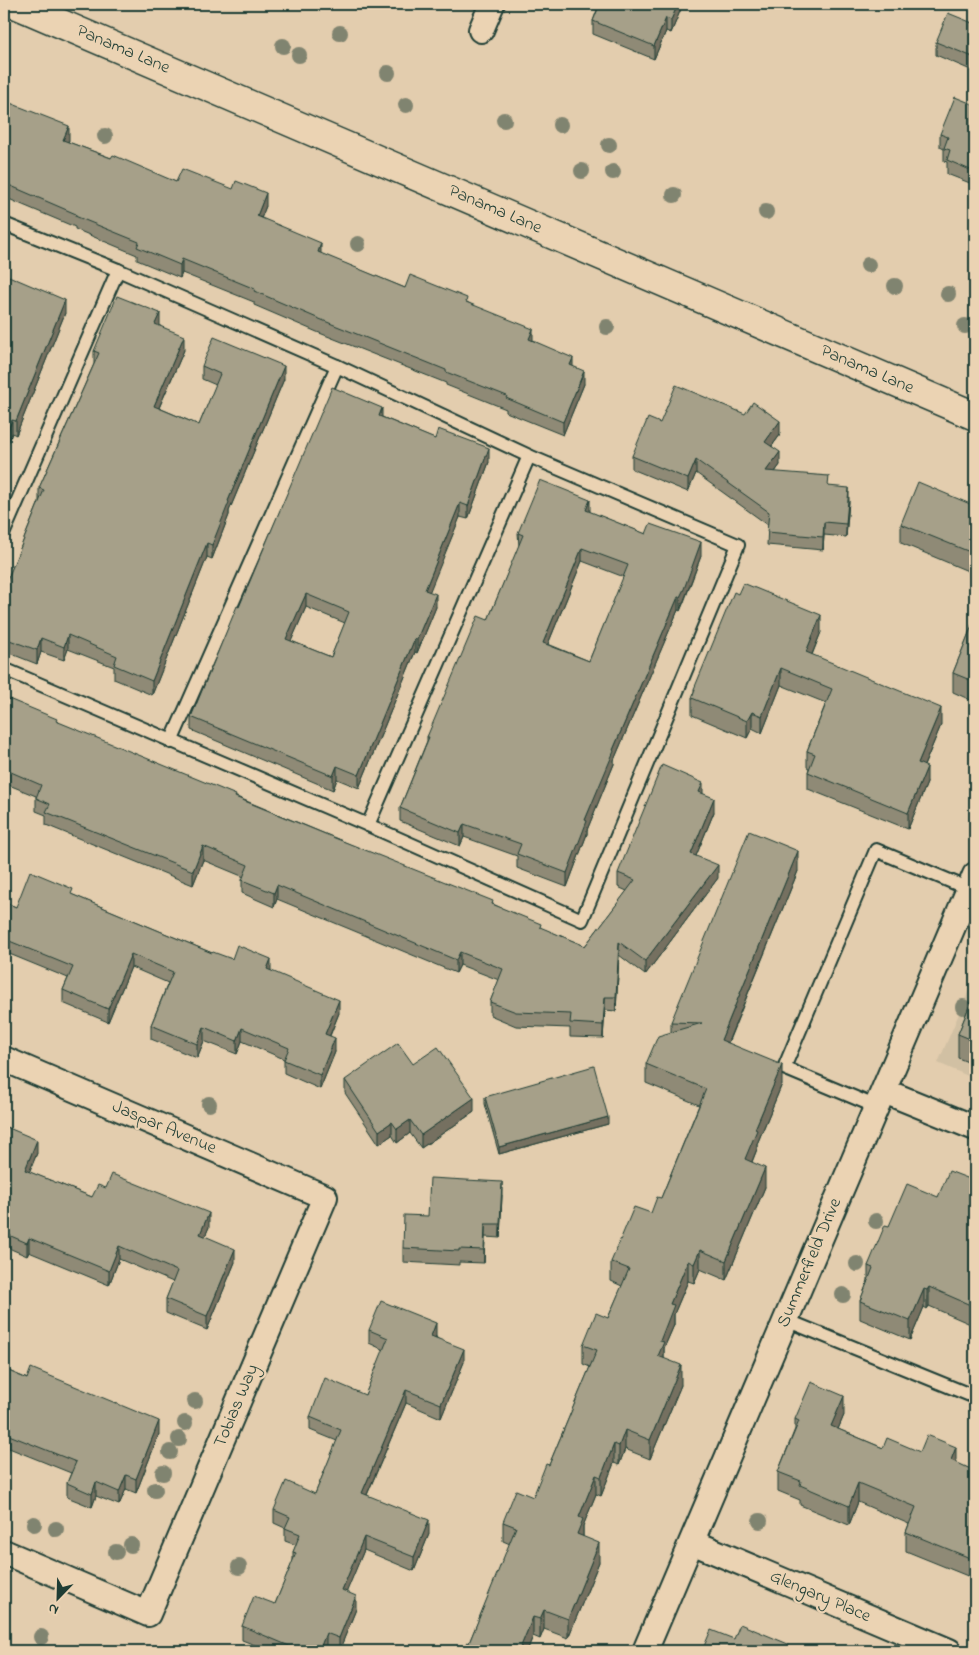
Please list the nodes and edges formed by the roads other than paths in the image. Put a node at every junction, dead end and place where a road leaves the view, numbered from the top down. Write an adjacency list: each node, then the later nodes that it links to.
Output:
1 (16, 4): 7 (main road, Panama Lane)
2 (492, 4): 3 (street)
3 (481, 30)
4 (4, 224): 5 (lane)
5 (118, 270): 6 (lane); 9 (lane)
6 (337, 366): 8 (lane); 11 (lane)
7 (975, 416)
8 (529, 456): 12 (lane); 12 (lane)
9 (4, 532)
10 (4, 669): 11 (lane)
11 (171, 742): 12 (lane)
12 (368, 825)
13 (972, 882): 15 (street, Summerfield Drive); 15 (lane)
14 (4, 1059): 17 (street, Jaspar Avenue)
15 (881, 1099): 16 (street); 18 (street, Summerfield Drive)
16 (975, 1128)
17 (325, 1198): 21 (street, Tobias Way)
18 (786, 1320): 19 (lane); 20 (street, Summerfield Drive)
19 (975, 1397)
20 (692, 1542): 22 (street, Summerfield Drive); 23 (street, Glengary Place)
21 (4, 1552)
22 (645, 1651)
23 (949, 1651)

